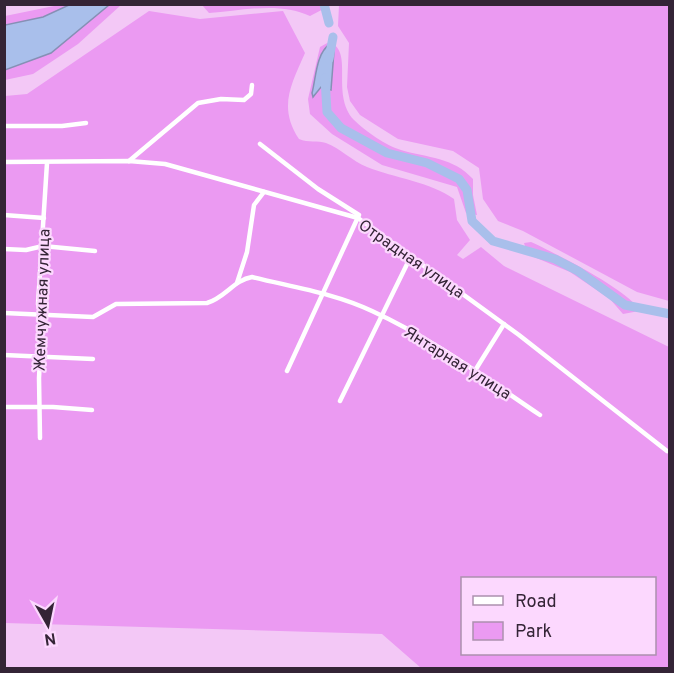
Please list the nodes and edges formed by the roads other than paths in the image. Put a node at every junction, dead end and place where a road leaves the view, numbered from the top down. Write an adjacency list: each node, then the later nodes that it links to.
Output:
1 (252, 85): 5 (street)
2 (86, 123): 3 (street)
3 (4, 126)
4 (260, 144): 11 (street)
5 (129, 161): 7 (street, Отрадная улица); 8 (street, Отрадная улица)
6 (4, 162): 7 (street, Отрадная улица)
7 (47, 163): 10 (street, Жемчужная улица)
8 (264, 192): 11 (street, Отрадная улица); 16 (street)
9 (4, 215): 10 (street)
10 (44, 218): 12 (street, Жемчужная улица)
11 (358, 218): 15 (street, Отрадная улица); 17 (street)
12 (43, 246): 13 (street); 14 (street); 19 (street, Жемчужная улица)
13 (4, 249)
14 (95, 251)
15 (411, 256): 20 (street); 21 (street, Отрадная улица)
16 (237, 282): 17 (street, Янтарная улица); 19 (street)
17 (322, 293): 20 (street, Янтарная улица); 25 (street)
18 (4, 313): 19 (street)
19 (41, 314): 23 (street, Жемчужная улица)
20 (381, 315): 26 (street, Янтарная улица); 28 (street)
21 (504, 324): 26 (street); 34 (street, Отрадная улица)
22 (4, 355): 23 (street)
23 (40, 357): 24 (street); 30 (street, Жемчужная улица)
24 (93, 359)
25 (287, 370)
26 (475, 370): 27 (street); 32 (street, Янтарная улица)
27 (471, 377)
28 (340, 401)
29 (4, 407): 30 (street)
30 (41, 407): 31 (street); 33 (street, Жемчужная улица)
31 (93, 410)
32 (540, 415)
33 (39, 438)
34 (667, 451)

